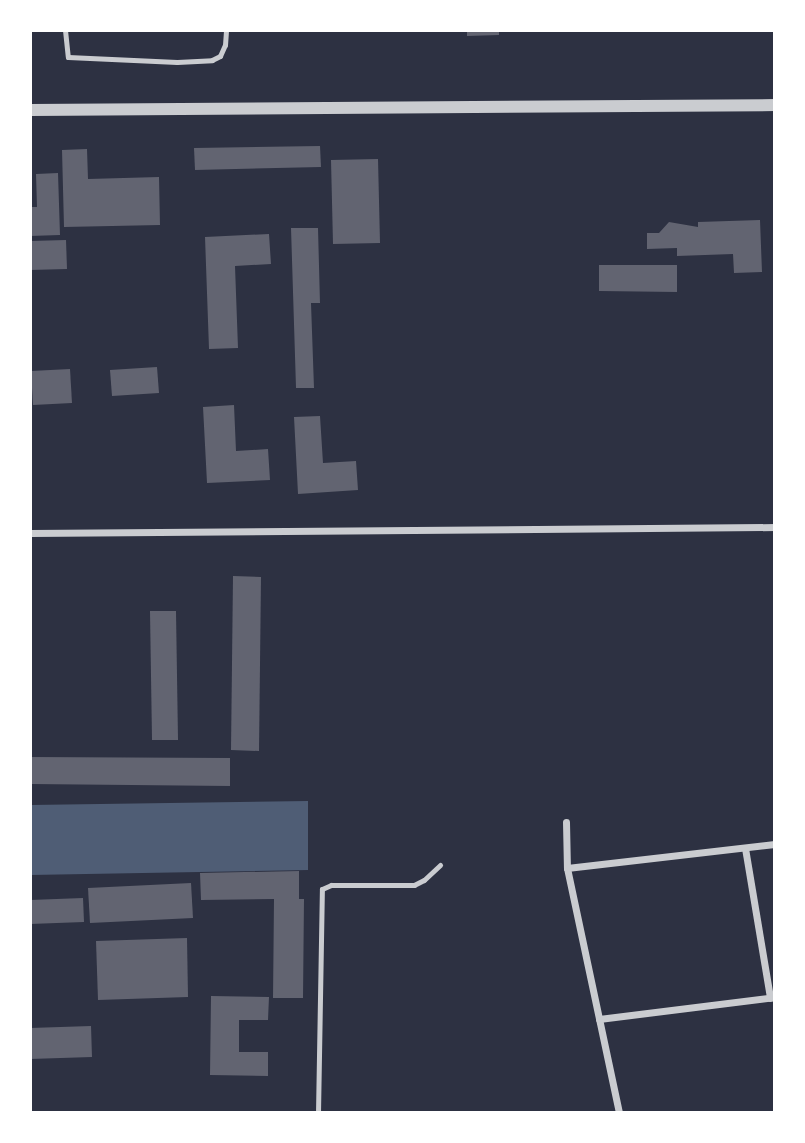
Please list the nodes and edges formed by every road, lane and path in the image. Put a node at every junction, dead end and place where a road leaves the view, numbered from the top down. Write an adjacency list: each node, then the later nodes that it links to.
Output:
1 (65, 30): 2 (lane)
2 (226, 30)
3 (775, 105): 4 (street)
4 (30, 110)
5 (775, 527): 6 (street)
6 (30, 533)
7 (566, 822): 11 (street)
8 (775, 845): 9 (street)
9 (745, 848): 11 (street); 12 (street)
10 (440, 865): 14 (lane)
11 (567, 868): 13 (street)
12 (773, 998): 13 (street)
13 (599, 1019): 15 (street)
14 (318, 1113)
15 (619, 1113)

